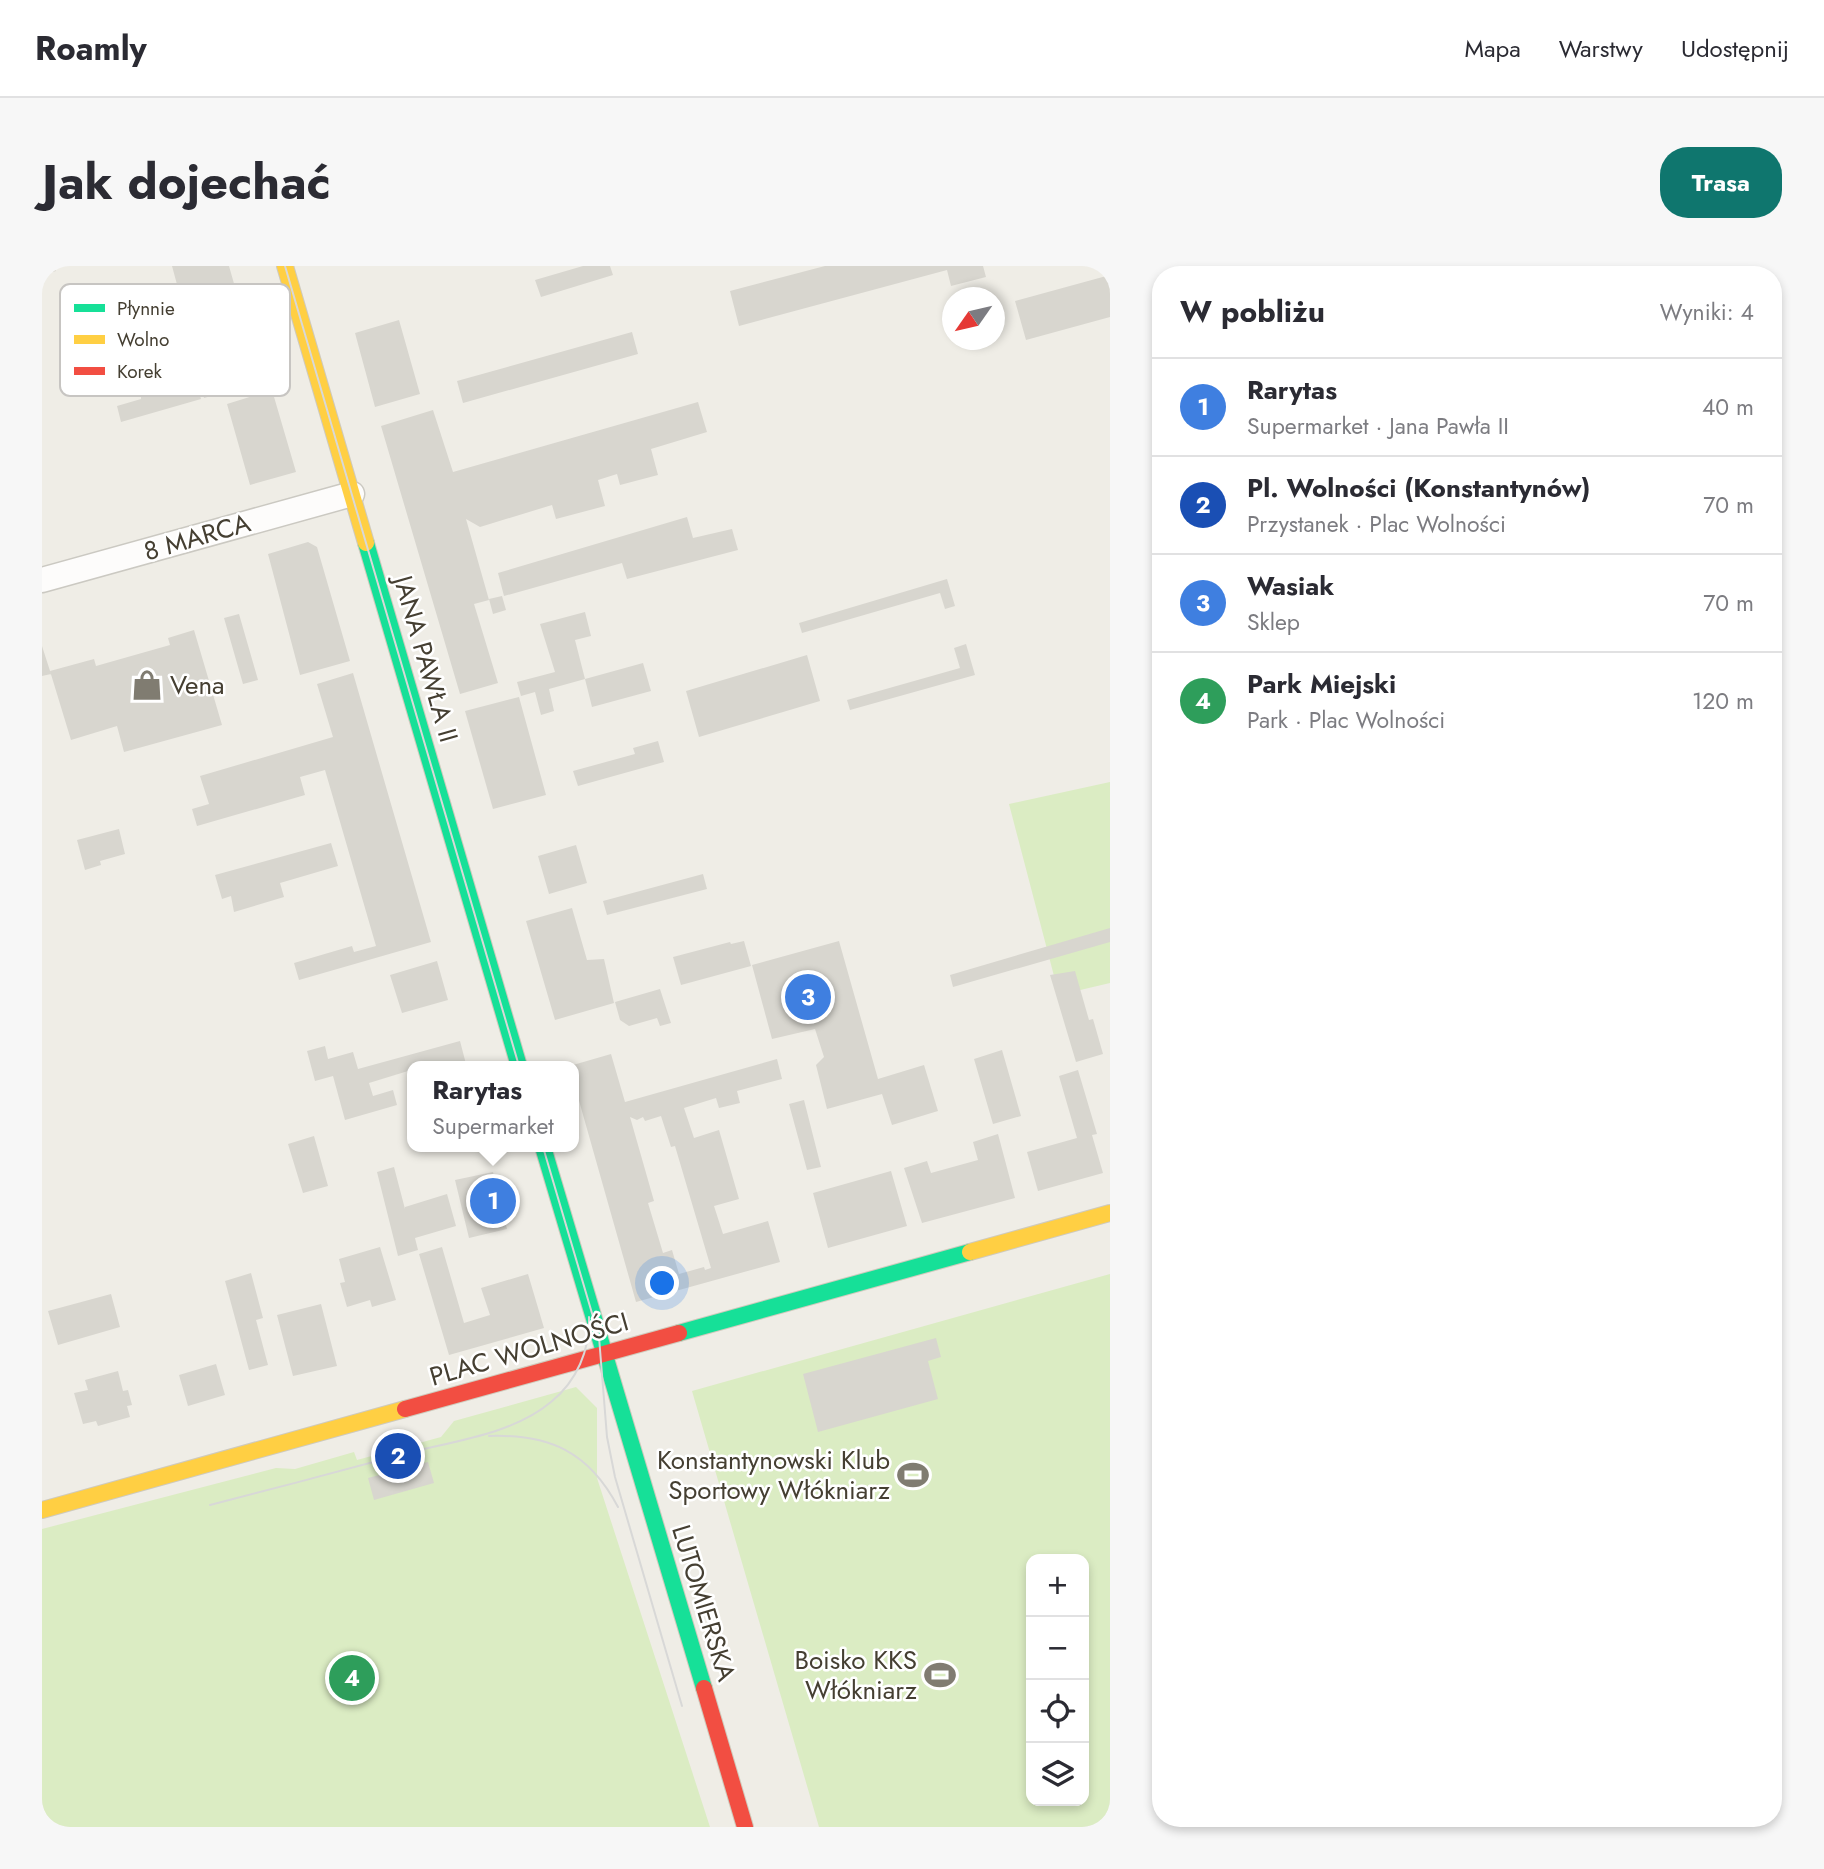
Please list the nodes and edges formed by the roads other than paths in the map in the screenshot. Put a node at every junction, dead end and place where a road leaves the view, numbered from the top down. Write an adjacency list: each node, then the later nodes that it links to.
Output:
1 (285, 266): 2 (main road, JANA PAWŁA II)
2 (352, 494): 3 (street, 8 MARCA); 4 (main road, JANA PAWŁA II)
3 (42, 580)
4 (518, 1061)
5 (544, 1152): 7 (main road)
6 (1110, 1213): 7 (main road, PLAC WOLNOŚCI)
7 (604, 1354): 8 (main road, PLAC WOLNOŚCI); 9 (main road, LUTOMIERSKA)
8 (42, 1510)
9 (745, 1827)

